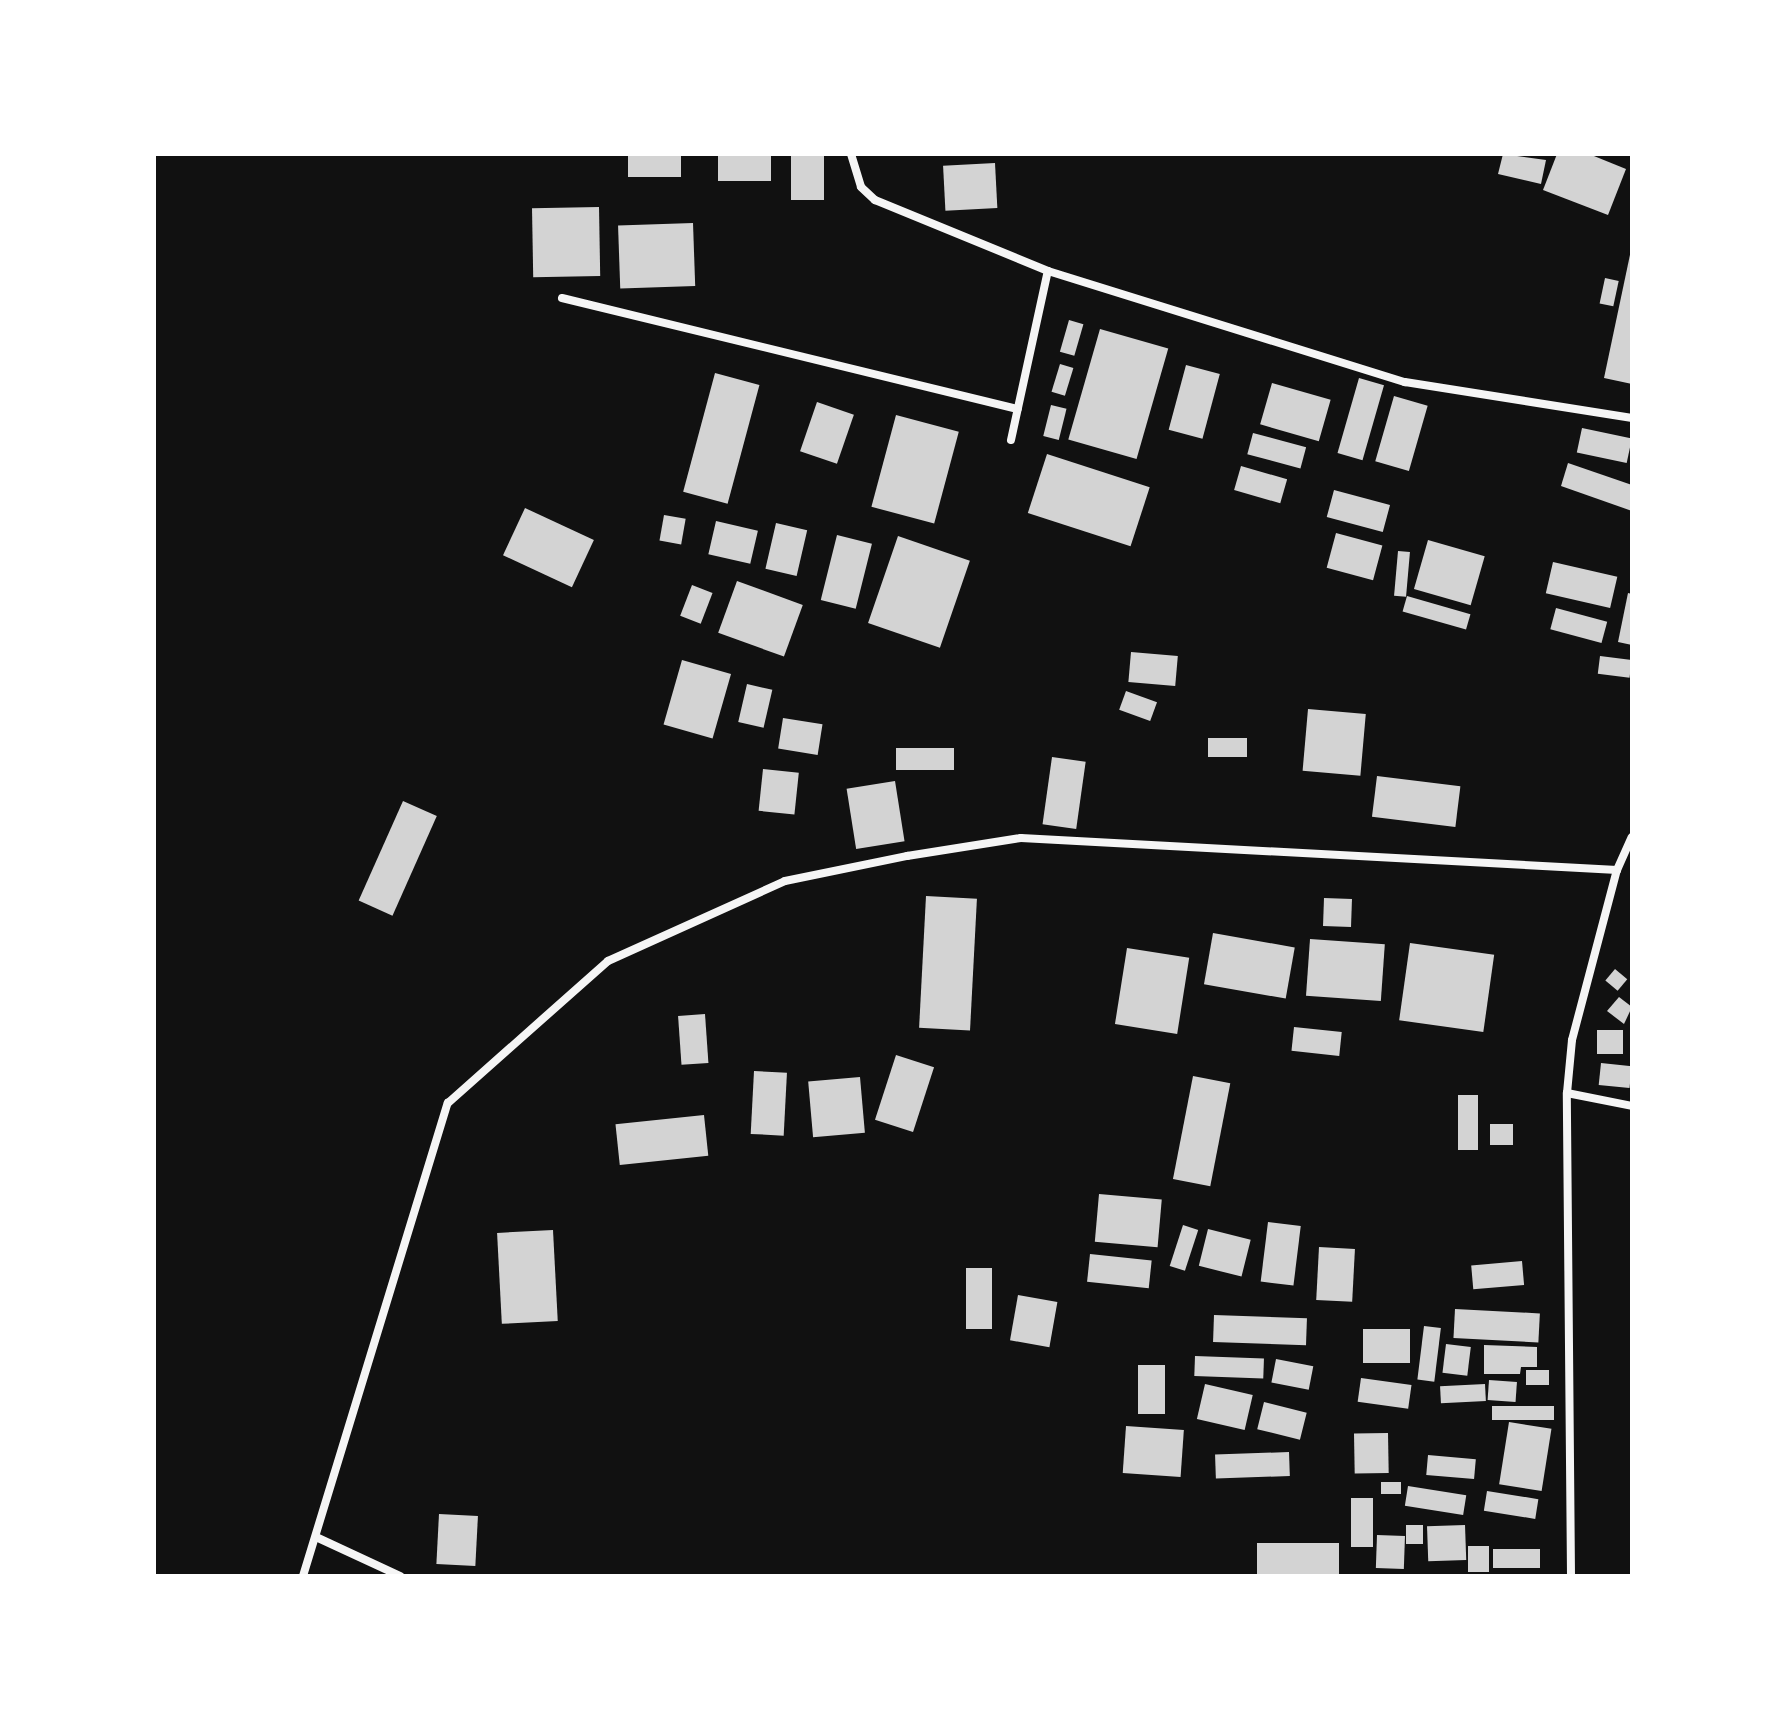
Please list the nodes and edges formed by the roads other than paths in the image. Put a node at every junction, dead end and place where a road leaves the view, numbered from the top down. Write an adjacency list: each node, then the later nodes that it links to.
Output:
1 (851, 154): 2 (street)
2 (1048, 271): 4 (street); 5 (street)
3 (562, 298): 4 (street)
4 (1018, 409): 6 (street)
5 (1632, 418)
6 (1011, 440)
7 (1632, 837): 8 (street)
8 (1617, 870): 9 (street); 11 (street)
9 (1567, 1093): 10 (street); 14 (street)
10 (1632, 1106)
11 (316, 1537): 12 (street); 13 (street)
12 (303, 1576)
13 (400, 1576)
14 (1571, 1576)

